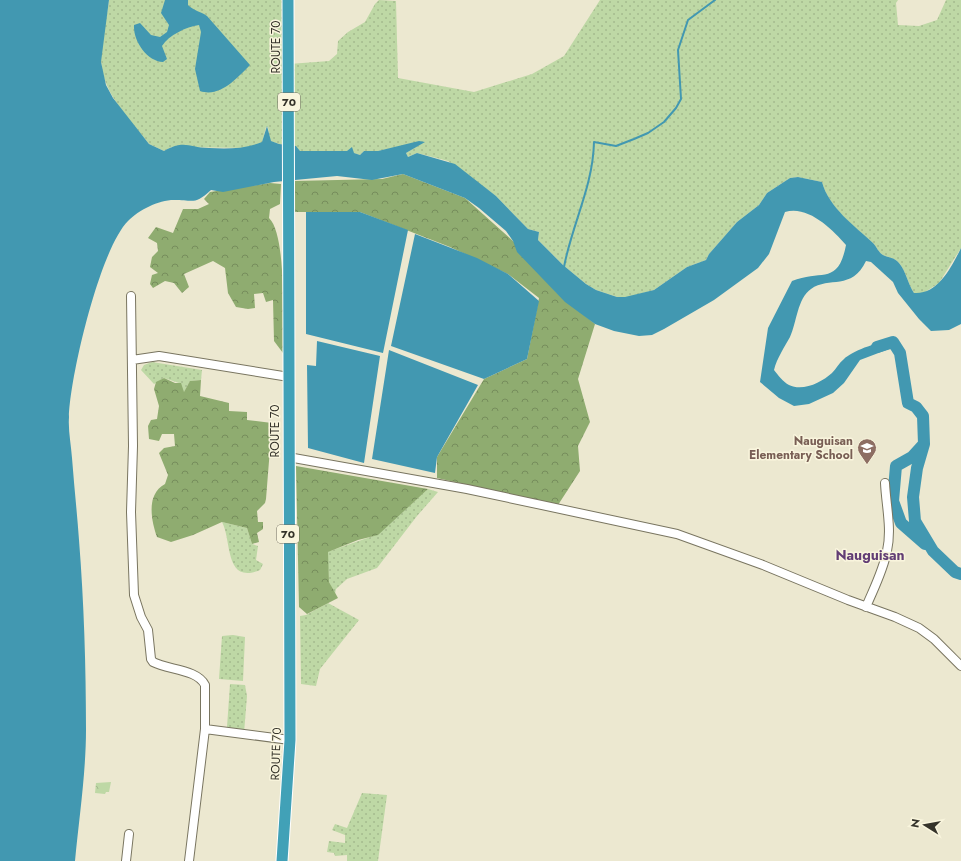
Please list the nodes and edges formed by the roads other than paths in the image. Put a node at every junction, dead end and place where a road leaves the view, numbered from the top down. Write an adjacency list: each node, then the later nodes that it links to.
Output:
1 (288, 0): 4 (highway, ROUTE 70 / 70)
2 (131, 296): 3 (street)
3 (132, 360): 4 (street); 10 (street)
4 (289, 377): 5 (highway, ROUTE 70 / 70)
5 (288, 457): 7 (street); 11 (highway, ROUTE 70 / 70)
6 (885, 483): 7 (street)
7 (866, 606): 8 (street)
8 (957, 656): 9 (street)
9 (961, 666)
10 (205, 730): 11 (street); 14 (street)
11 (290, 740): 15 (highway, ROUTE 70 / 70)
12 (129, 834): 13 (street)
13 (126, 861)
14 (189, 861)
15 (282, 861)

